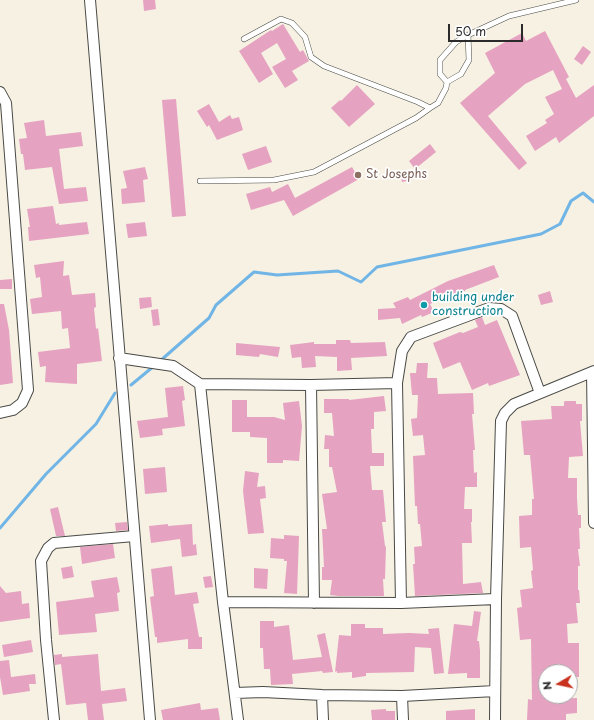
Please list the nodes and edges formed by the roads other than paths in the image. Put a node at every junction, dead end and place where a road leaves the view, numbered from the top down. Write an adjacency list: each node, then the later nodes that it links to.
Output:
1 (90, 0): 9 (street)
2 (576, 0): 3 (lane)
3 (468, 35): 5 (lane); 5 (lane)
4 (244, 39): 7 (lane)
5 (447, 82): 7 (lane)
6 (0, 92): 15 (street)
7 (430, 108): 8 (lane)
8 (200, 181)
9 (119, 358): 12 (street); 17 (street)
10 (593, 372): 14 (street); 16 (street)
11 (397, 383): 13 (street); 14 (street); 21 (street)
12 (200, 384): 13 (street); 19 (street)
13 (311, 385): 20 (street)
14 (540, 393): 18 (street)
15 (0, 413)
16 (594, 523)
17 (134, 536): 26 (street); 27 (street)
18 (496, 599): 21 (street); 22 (street)
19 (223, 602): 20 (street); 23 (street)
20 (314, 603): 21 (street)
21 (400, 603)
22 (495, 691): 25 (street); 31 (street)
23 (235, 693): 24 (street); 28 (street)
24 (322, 695): 25 (street); 29 (street)
25 (402, 696): 30 (street)
26 (54, 720)
27 (150, 720)
28 (238, 720)
29 (323, 720)
30 (403, 720)
31 (495, 720)

